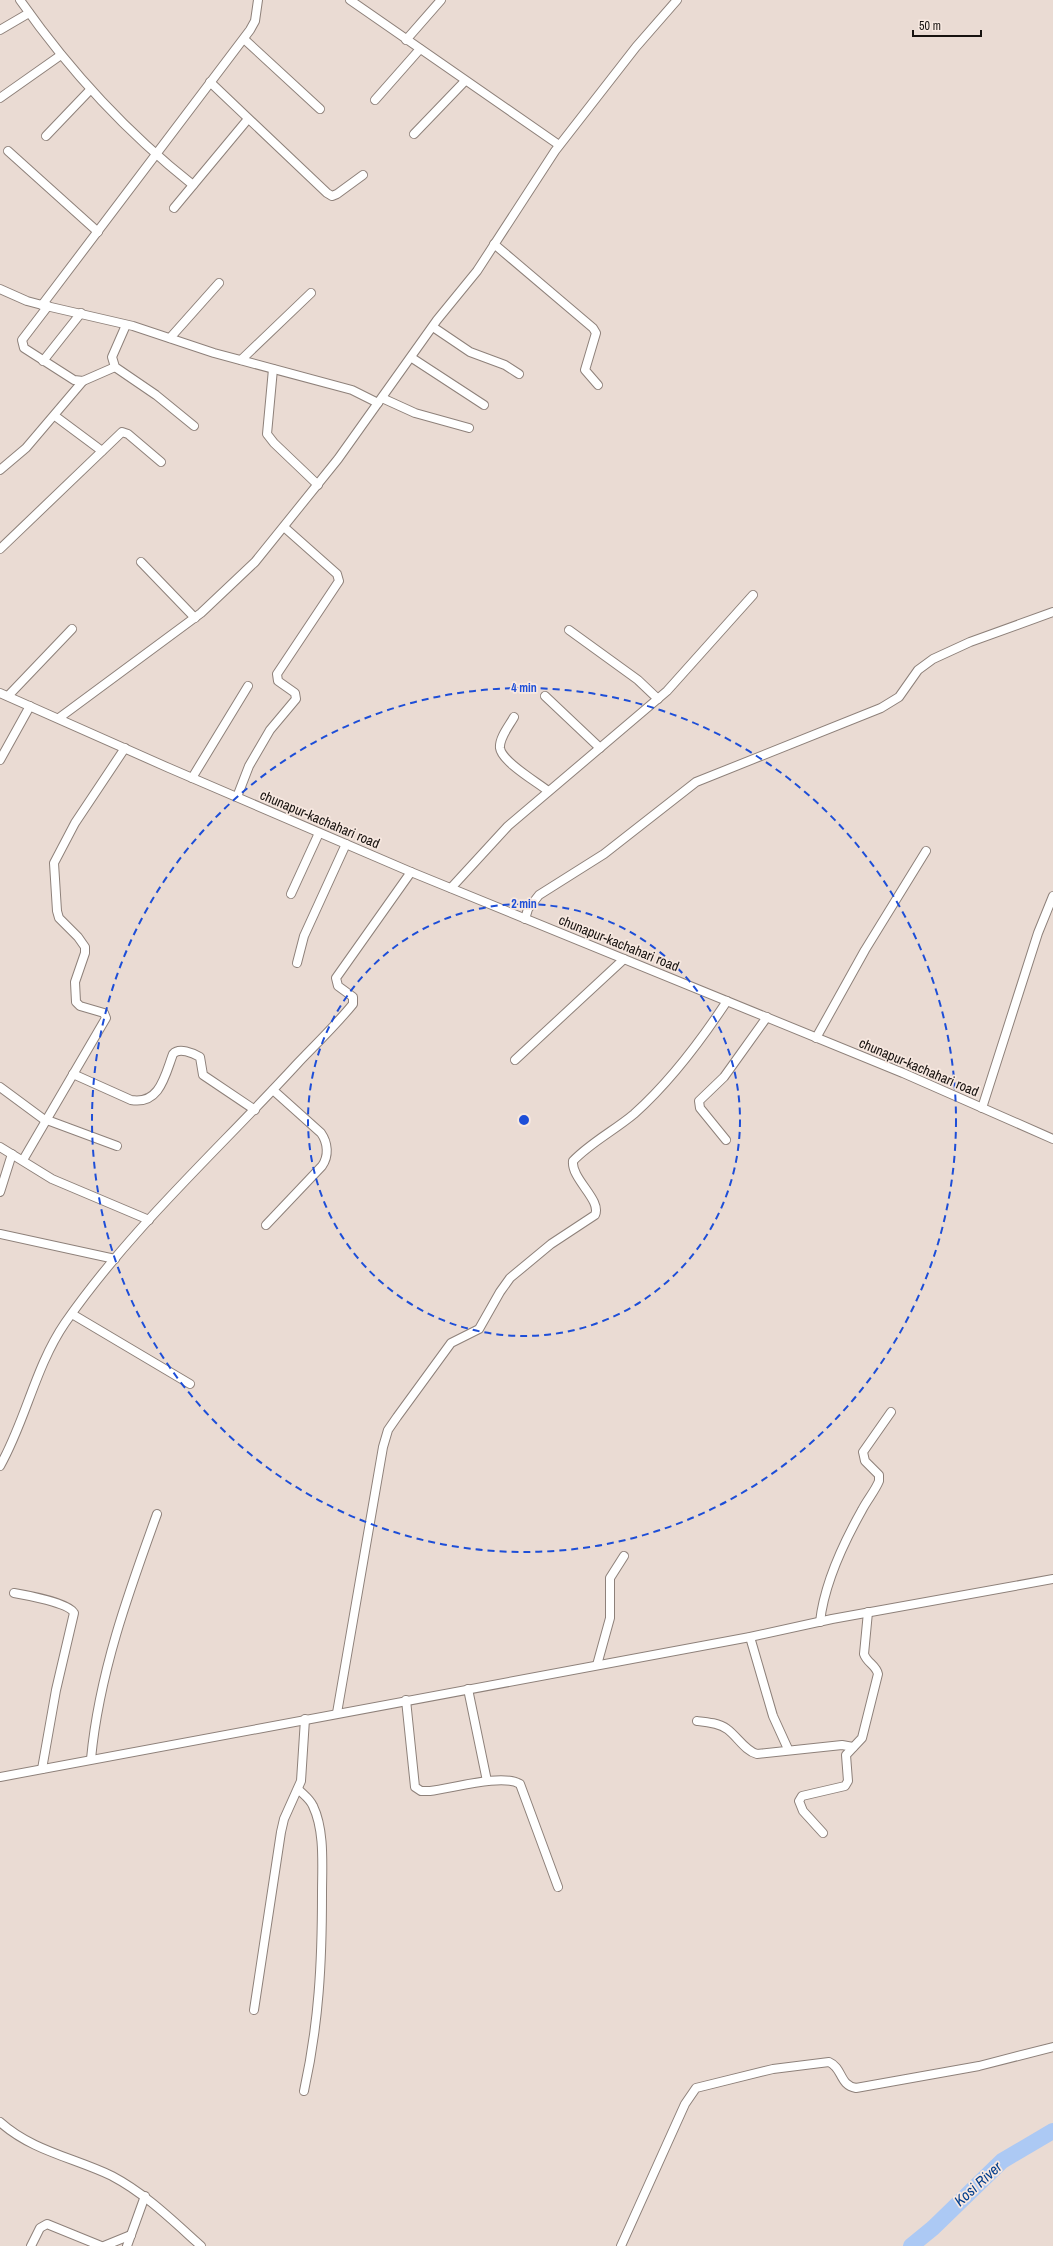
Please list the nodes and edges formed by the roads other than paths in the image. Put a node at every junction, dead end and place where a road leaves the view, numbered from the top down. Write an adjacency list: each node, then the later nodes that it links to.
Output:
1 (20, 0): 6 (street)
2 (258, 0): 8 (street)
3 (350, 0): 9 (street)
4 (441, 0): 9 (street)
5 (677, 0): 21 (street)
6 (29, 13): 7 (street); 11 (street)
7 (0, 30)
8 (244, 39): 13 (street); 17 (street)
9 (406, 40): 10 (street)
10 (420, 49): 12 (street); 16 (street)
11 (61, 56): 14 (street); 15 (street)
12 (465, 81): 19 (street); 21 (street)
13 (210, 82): 18 (street); 23 (street)
14 (90, 90): 20 (street); 23 (street)
15 (0, 98)
16 (375, 100)
17 (320, 109)
18 (248, 119): 24 (street); 25 (street)
19 (414, 134)
20 (46, 136)
21 (559, 146): 28 (street)
22 (8, 151): 27 (street)
23 (154, 154): 25 (street); 27 (street)
24 (363, 175)
25 (193, 185): 26 (street)
26 (174, 208)
27 (98, 232): 32 (street)
28 (494, 244): 35 (street); 44 (street)
29 (219, 283): 36 (street)
30 (0, 289): 32 (street)
31 (311, 293): 38 (street)
32 (45, 306): 33 (street); 39 (street)
33 (82, 313): 34 (street); 39 (street)
34 (126, 325): 36 (street); 40 (street)
35 (433, 327): 37 (street); 42 (street)
36 (170, 338): 38 (street)
37 (412, 358): 45 (street); 46 (street)
38 (241, 360): 41 (street)
39 (43, 361): 43 (street)
40 (115, 367): 43 (street); 48 (street)
41 (273, 369): 45 (street); 53 (street)
42 (519, 374)
43 (83, 381): 47 (street)
44 (598, 385)
45 (380, 400): 49 (street); 53 (street)
46 (484, 405)
47 (55, 416): 50 (street); 52 (street)
48 (194, 426)
49 (470, 428)
50 (102, 451): 51 (street); 55 (street)
51 (161, 462)
52 (0, 470)
53 (318, 485): 54 (street)
54 (284, 527): 59 (street); 75 (street)
55 (0, 550)
56 (141, 562): 59 (street)
57 (753, 595): 66 (street)
58 (1053, 612): 83 (street)
59 (195, 618): 69 (street)
60 (72, 629): 64 (street)
61 (569, 630): 66 (street)
62 (248, 686): 73 (street)
63 (0, 693): 64 (street, chunapur-kachahari road)
64 (8, 696): 67 (street, chunapur-kachahari road)
65 (545, 696): 71 (street)
66 (658, 699): 71 (street)
67 (30, 706): 69 (street, chunapur-kachahari road); 72 (street)
68 (514, 717): 74 (street)
69 (59, 718): 70 (street, chunapur-kachahari road)
70 (125, 748): 73 (street, chunapur-kachahari road); 90 (street)
71 (600, 748): 74 (street)
72 (0, 760)
73 (192, 778): 75 (street, chunapur-kachahari road)
74 (548, 791): 80 (street)
75 (237, 797): 76 (street, chunapur-kachahari road)
76 (319, 833): 77 (street, chunapur-kachahari road); 81 (street)
77 (346, 844): 79 (street, chunapur-kachahari road); 85 (street)
78 (926, 851): 88 (street)
79 (411, 872): 80 (street, chunapur-kachahari road); 92 (street)
80 (451, 888): 83 (street, chunapur-kachahari road)
81 (290, 894)
82 (1053, 896): 93 (street)
83 (525, 919): 84 (street, chunapur-kachahari road)
84 (624, 959): 86 (street, chunapur-kachahari road); 89 (street)
85 (297, 963)
86 (727, 1001): 87 (street, chunapur-kachahari road); 121 (street)
87 (767, 1017): 88 (street, chunapur-kachahari road); 97 (street)
88 (816, 1038): 93 (street, chunapur-kachahari road)
89 (516, 1060)
90 (74, 1074): 94 (street); 95 (street)
91 (0, 1087): 95 (street)
92 (273, 1090): 94 (street); 104 (street)
93 (982, 1108): 96 (street, chunapur-kachahari road)
94 (255, 1110): 103 (street)
95 (46, 1120): 98 (street); 101 (street)
96 (1053, 1139)
97 (726, 1140)
98 (117, 1146)
99 (0, 1147): 100 (street)
100 (12, 1154): 101 (street); 102 (street)
101 (23, 1160): 103 (street)
102 (0, 1192)
103 (149, 1220): 106 (street)
104 (266, 1225)
105 (0, 1234): 106 (street)
106 (115, 1259): 107 (street)
107 (72, 1314): 108 (street); 110 (street)
108 (190, 1384)
109 (890, 1412): 116 (street)
110 (0, 1466)
111 (157, 1514): 126 (street)
112 (624, 1556): 118 (street)
113 (1053, 1579): 115 (street)
114 (14, 1593): 127 (street)
115 (868, 1612): 116 (street); 124 (street)
116 (820, 1622): 117 (street)
117 (750, 1637): 118 (street); 125 (street)
118 (597, 1665): 119 (street)
119 (468, 1689): 120 (street); 129 (street)
120 (406, 1700): 121 (street); 129 (street)
121 (337, 1713): 122 (street)
122 (305, 1719): 126 (street); 130 (street)
123 (697, 1721): 125 (street)
124 (853, 1747): 125 (street); 131 (street)
125 (788, 1749)
126 (90, 1759): 127 (street)
127 (42, 1769): 128 (street)
128 (0, 1777)
129 (487, 1780): 132 (street)
130 (299, 1790): 133 (street); 135 (street)
131 (823, 1833)
132 (558, 1887)
133 (254, 2010)
134 (1053, 2047): 144 (street)
135 (304, 2091)
136 (0, 2122): 137 (street)
137 (145, 2196): 138 (street); 143 (street)
138 (131, 2235): 141 (street); 142 (street)
139 (31, 2246): 140 (street)
140 (101, 2246)
141 (104, 2246)
142 (127, 2246)
143 (201, 2246)
144 (621, 2246)

